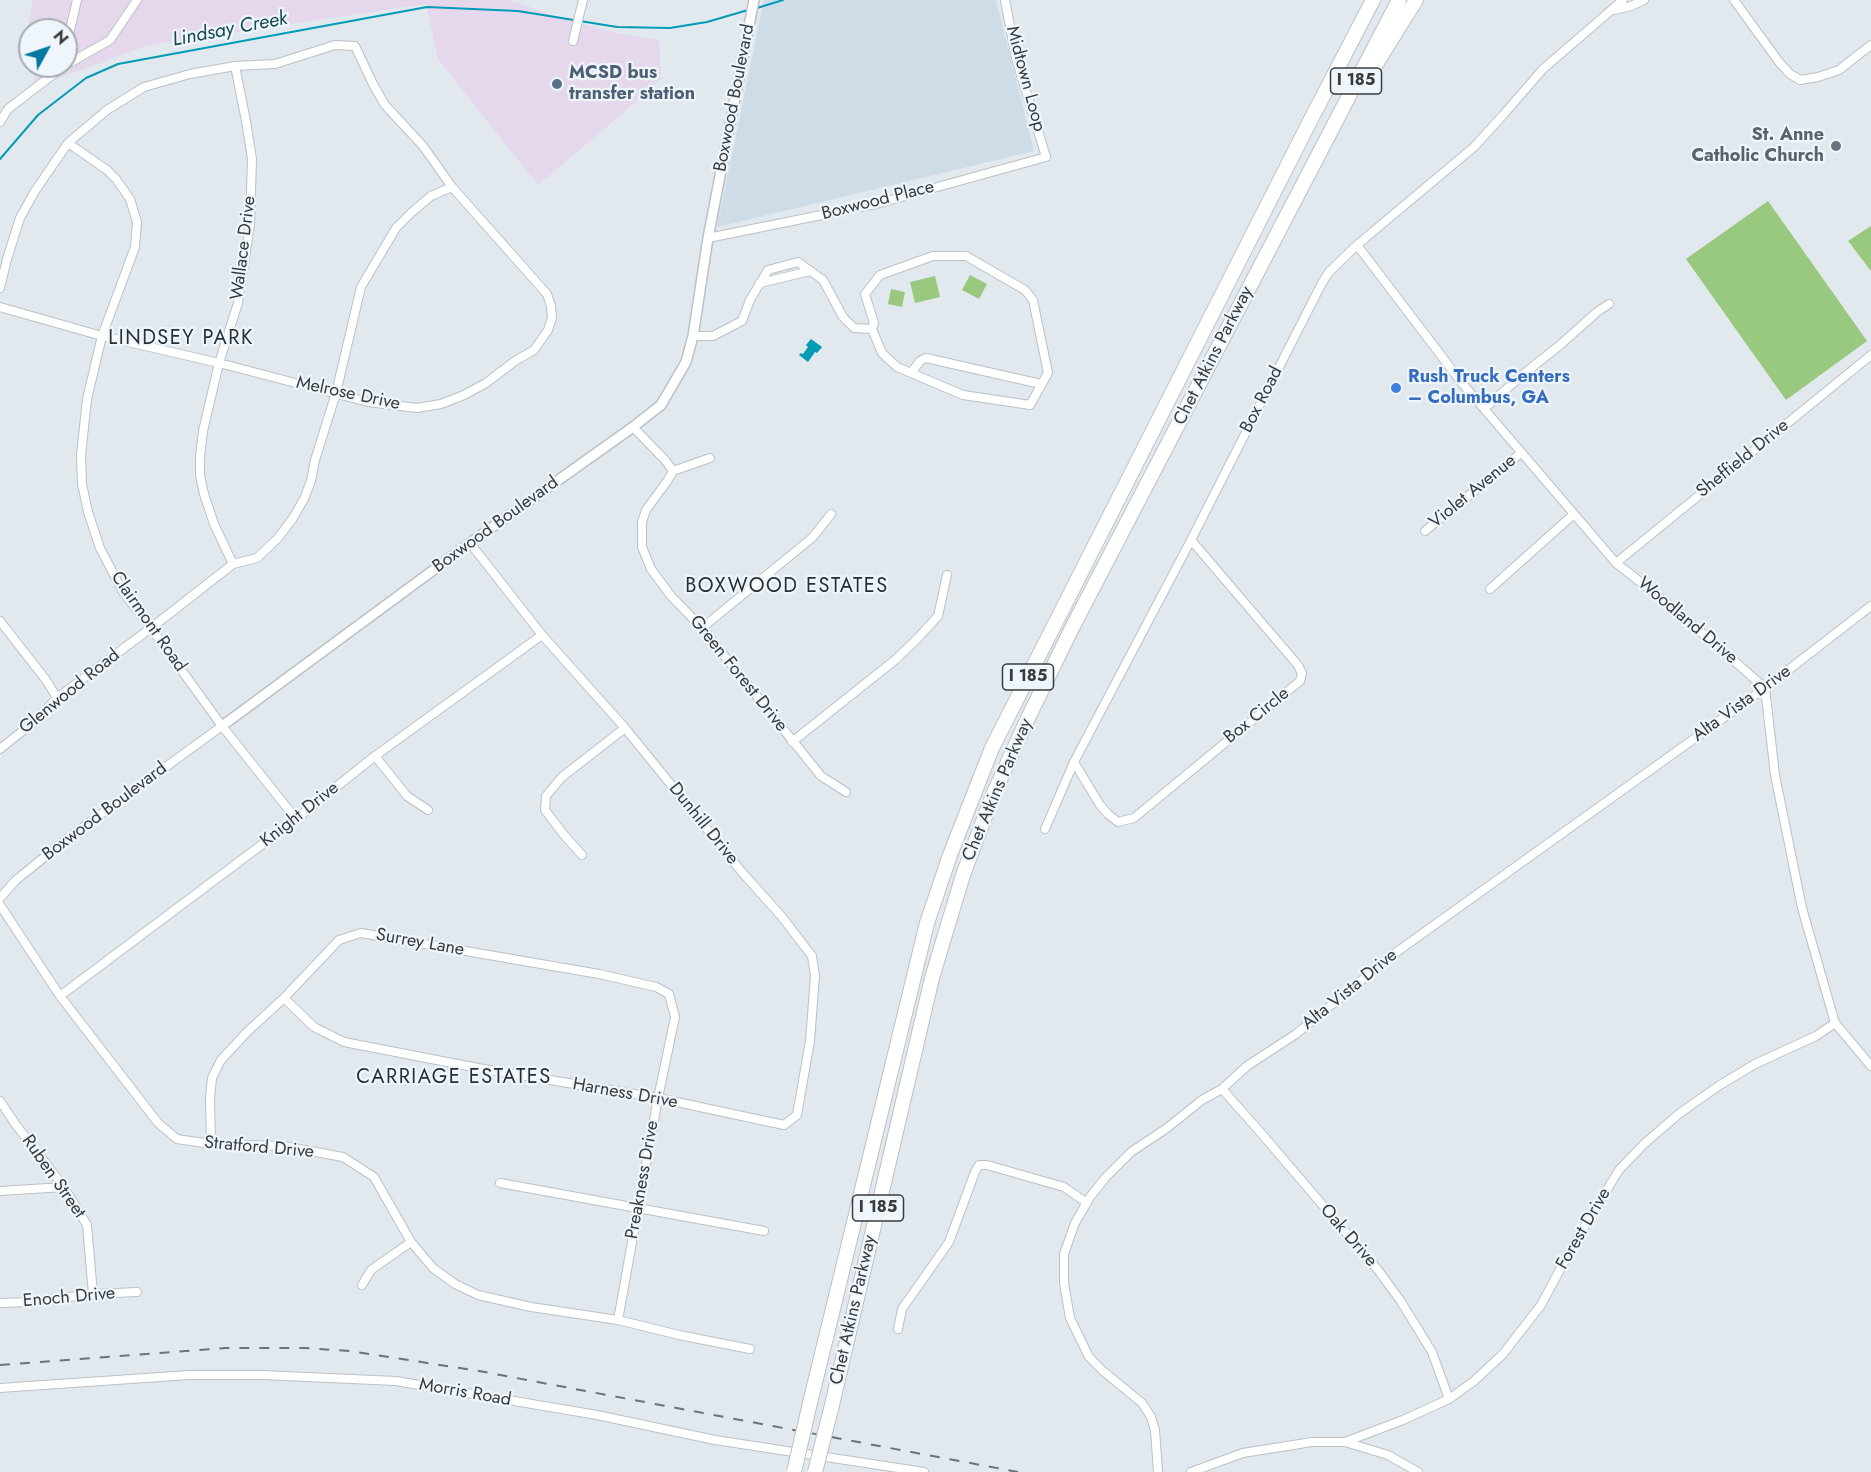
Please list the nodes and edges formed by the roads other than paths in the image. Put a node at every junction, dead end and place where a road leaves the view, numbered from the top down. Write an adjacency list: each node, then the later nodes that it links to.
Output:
1 (77, 0): 14 (street)
2 (137, 0): 17 (street)
3 (583, 0): 15 (street)
4 (754, 0): 28 (street, Boxwood Boulevard)
5 (1005, 0): 25 (street, Midtown Loop)
6 (1363, 0): 23 (highway)
7 (1373, 0): 23 (highway, Chet Atkins Parkway / I 185)
8 (1399, 0): 26 (highway, Chet Atkins Parkway / I 185)
9 (1416, 0): 26 (highway)
10 (1623, 0): 13 (street, Box Road)
11 (1644, 0): 13 (street, Box Road)
12 (1734, 0): 16 (street)
13 (1612, 11): 29 (street, Box Road)
14 (73, 18)
15 (573, 41)
16 (1871, 45)
17 (78, 57)
18 (235, 66): 24 (street); 27 (street, Melrose Drive); 41 (street, Wallace Drive)
19 (47, 78): 21 (street)
20 (0, 103): 21 (street)
21 (8, 109): 22 (street)
22 (0, 122)
23 (1309, 123): 106 (highway, Chet Atkins Parkway / I 185, bridge)
24 (68, 143): 34 (street); 38 (street, Clairmont Road)
25 (1046, 157): 28 (street, Boxwood Place)
26 (1313, 162): 107 (highway, Chet Atkins Parkway / I 185, bridge)
27 (452, 188): 44 (street, Glenwood Road); 44 (street, Melrose Drive)
28 (708, 238): 39 (street, Boxwood Boulevard)
29 (1357, 245): 45 (street, Woodland Drive); 53 (street, Box Road)
30 (785, 265): 31 (street); 32 (street); 33 (street)
31 (810, 271): 32 (street); 37 (street)
32 (788, 275): 33 (street)
33 (760, 283): 39 (street)
34 (0, 288)
35 (1609, 304): 45 (street)
36 (0, 307): 38 (street, Melrose Drive)
37 (872, 329): 42 (street); 43 (street)
38 (102, 336): 41 (street, Melrose Drive); 61 (street, Clairmont Road)
39 (693, 336): 46 (street, Boxwood Boulevard)
40 (1871, 355): 55 (street, Sheffield Drive)
41 (219, 363): 44 (street, Melrose Drive); 56 (street, Wallace Drive)
42 (911, 373): 43 (street); 43 (street)
43 (1041, 384)
44 (336, 393): 56 (street, Glenwood Road)
45 (1485, 408): 47 (street, Woodland Drive)
46 (633, 427): 49 (street); 54 (street, Boxwood Boulevard)
47 (1521, 453): 51 (street, Woodland Drive); 52 (street, Violet Avenue)
48 (710, 458): 49 (street)
49 (673, 471): 62 (street, Green Forest Drive)
50 (831, 514): 62 (street)
51 (1574, 514): 55 (street, Woodland Drive); 58 (street)
52 (1425, 531)
53 (1191, 540): 71 (street, Box Road); 71 (street, Box Circle)
54 (470, 543): 63 (street, Dunhill Drive); 66 (street, Boxwood Boulevard)
55 (1616, 563): 64 (street, Woodland Drive)
56 (233, 564): 61 (street, Glenwood Road)
57 (946, 575): 68 (street)
58 (1490, 589)
59 (1871, 606): 64 (street, Alta Vista Drive)
60 (0, 621): 65 (street)
61 (151, 628): 65 (street, Glenwood Road); 66 (street, Clairmont Road)
62 (702, 628): 68 (street, Green Forest Drive)
63 (542, 635): 67 (street, Dunhill Drive); 70 (street, Knight Drive)
64 (1765, 688): 82 (street); 84 (street, Alta Vista Drive)
65 (57, 698): 69 (street, Glenwood Road)
66 (222, 726): 74 (street, Clairmont Road); 77 (street, Boxwood Boulevard)
67 (625, 728): 76 (street); 87 (street, Dunhill Drive)
68 (792, 742): 72 (street, Green Forest Drive)
69 (0, 749)
70 (375, 756): 73 (street); 74 (street, Knight Drive)
71 (1074, 762): 75 (street, Box Road)
72 (846, 792)
73 (428, 810)
74 (296, 819): 79 (street, Knight Drive)
75 (1045, 829)
76 (582, 855)
77 (0, 898)
78 (0, 905): 79 (street, Stratford Drive)
79 (60, 996): 88 (street, Stratford Drive)
80 (284, 998): 81 (street, Surrey Lane); 85 (street, Harness Drive); 88 (street, Surrey Lane)
81 (672, 1005): 85 (street, Preakness Drive)
82 (1835, 1023): 83 (street); 104 (street, Forest Drive)
83 (1871, 1066)
84 (1222, 1089): 92 (street, Alta Vista Drive); 104 (street, Oak Drive)
85 (658, 1098): 87 (street, Harness Drive); 93 (street, Preakness Drive)
86 (0, 1101): 90 (street, Ruben Street)
87 (767, 1121)
88 (211, 1144): 95 (street, Stratford Drive)
89 (500, 1183): 93 (street)
90 (64, 1187): 91 (street); 98 (street, Ruben Street)
91 (0, 1191)
92 (1087, 1203): 101 (street); 109 (street, Alta Vista Drive)
93 (638, 1209): 94 (street); 100 (street, Preakness Drive)
94 (764, 1231)
95 (411, 1242): 96 (street); 100 (street, Stratford Drive)
96 (362, 1285)
97 (137, 1292): 98 (street, Enoch Drive)
98 (93, 1294): 99 (street, Enoch Drive)
99 (0, 1303)
100 (618, 1320): 102 (street, Stratford Drive)
101 (898, 1329)
102 (750, 1348)
103 (0, 1388): 108 (street, Morris Road)
104 (1449, 1399): 105 (street, Forest Drive)
105 (1345, 1443): 110 (street); 111 (street)
106 (794, 1472)
107 (815, 1472)
108 (924, 1472)
109 (1158, 1472)
110 (1191, 1472)
111 (1418, 1472)

